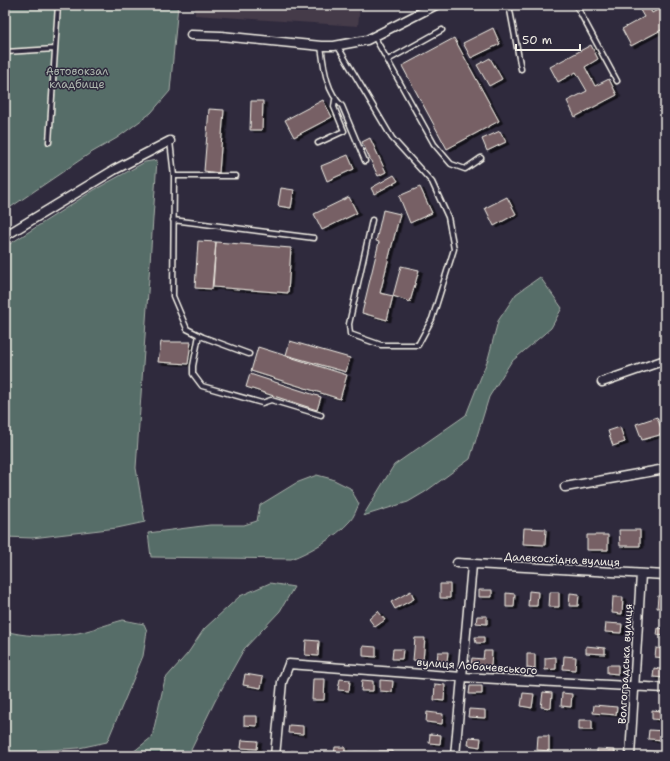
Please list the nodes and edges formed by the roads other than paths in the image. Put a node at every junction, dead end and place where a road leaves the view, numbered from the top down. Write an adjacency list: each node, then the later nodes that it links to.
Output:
1 (58, 5): 10 (lane)
2 (436, 5): 7 (street)
3 (509, 5): 13 (lane)
4 (576, 5): 14 (lane)
5 (442, 30): 12 (lane)
6 (191, 35): 9 (street)
7 (374, 36): 8 (street); 12 (lane)
8 (337, 45): 9 (street); 24 (lane)
9 (321, 46): 15 (lane)
10 (55, 49): 11 (lane); 17 (lane)
11 (5, 52)
12 (388, 60): 19 (lane)
13 (521, 69)
14 (617, 81)
15 (335, 100): 18 (lane); 20 (lane)
16 (170, 141): 21 (lane); 25 (street)
17 (49, 142)
18 (318, 143)
19 (481, 158)
20 (365, 161)
21 (174, 176): 22 (lane); 23 (lane)
22 (236, 176)
23 (173, 220): 26 (lane); 27 (lane)
24 (372, 220)
25 (5, 236)
26 (314, 238)
27 (199, 335): 28 (lane); 31 (lane)
28 (249, 354)
29 (665, 360): 30 (street)
30 (602, 382)
31 (321, 415)
32 (665, 469): 33 (street)
33 (565, 487)
34 (457, 563): 35 (street, Далекосхідна вулиця)
35 (472, 565): 36 (street, Далекосхідна вулиця); 38 (street)
36 (641, 574): 37 (street, Далекосхідна вулиця); 39 (street, Волгоградська вулиця)
37 (665, 575)
38 (462, 677): 39 (street, вулиця Лобачевського); 41 (street, вулиця Лобачевського); 42 (street)
39 (635, 686): 40 (street, вулиця Лобачевського); 43 (street, Волгоградська вулиця)
40 (665, 688)
41 (275, 756)
42 (455, 756)
43 (630, 756)

